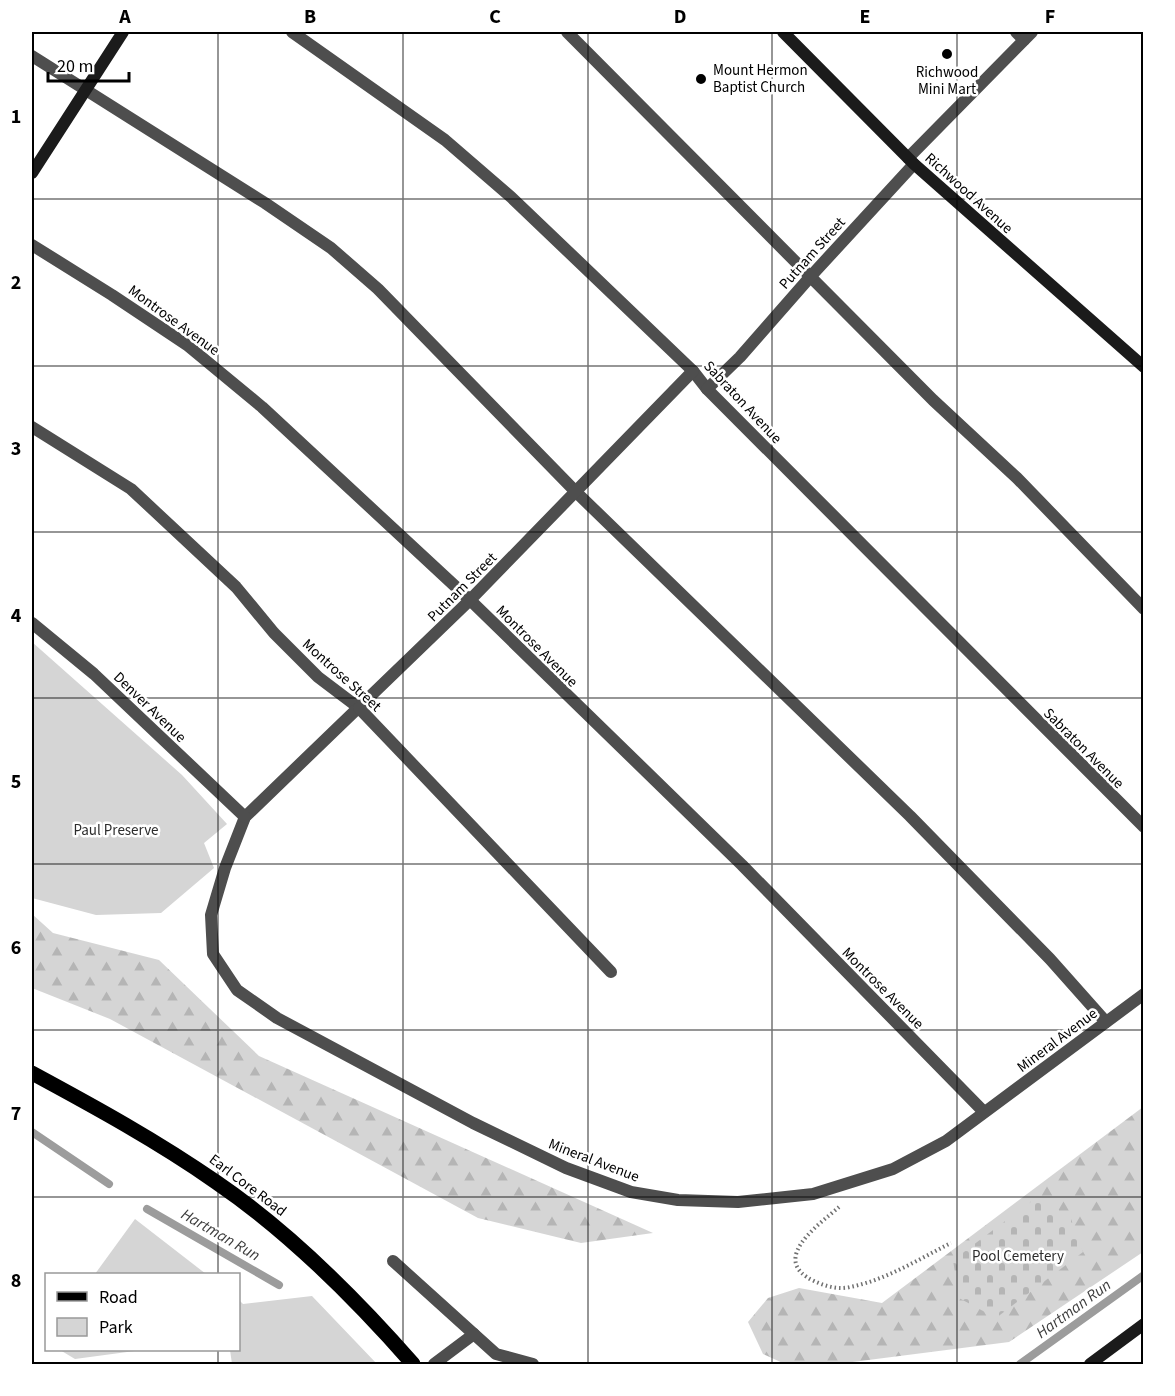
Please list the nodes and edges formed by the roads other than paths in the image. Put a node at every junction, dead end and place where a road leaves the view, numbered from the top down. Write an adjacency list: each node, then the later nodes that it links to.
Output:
1 (123, 32): 7 (street)
2 (292, 32): 13 (street, Sabraton Avenue)
3 (567, 32): 11 (street)
4 (783, 32): 8 (street, Richwood Avenue)
5 (1024, 34): 8 (street, Putnam Street)
6 (32, 56): 7 (street)
7 (86, 89): 9 (street); 16 (street)
8 (911, 161): 11 (street, Putnam Street); 12 (street, Richwood Avenue)
9 (32, 173)
10 (32, 245): 17 (street, Montrose Avenue)
11 (811, 276): 14 (street, Putnam Street); 18 (street)
12 (1143, 367)
13 (693, 371): 14 (street, Sabraton Avenue); 16 (street, Putnam Street)
14 (707, 389): 22 (street, Sabraton Avenue)
15 (32, 427): 20 (street, Montrose Street)
16 (576, 492): 17 (street, Putnam Street); 25 (street)
17 (470, 600): 20 (street, Putnam Street); 27 (street, Montrose Avenue)
18 (1143, 609)
19 (32, 623): 21 (street, Denver Avenue)
20 (359, 708): 21 (street, Putnam Street); 23 (street, Montrose Street)
21 (245, 817): 27 (street, Mineral Avenue)
22 (1143, 827)
23 (611, 972)
24 (1143, 994): 25 (street, Mineral Avenue)
25 (1106, 1022): 27 (street, Mineral Avenue)
26 (32, 1073): 31 (main road, Earl Core Road)
27 (984, 1112)
28 (393, 1261): 30 (street)
29 (1143, 1324): 34 (street)
30 (474, 1334): 32 (street); 33 (street)
31 (413, 1365)
32 (434, 1365)
33 (533, 1365)
34 (1090, 1365)

